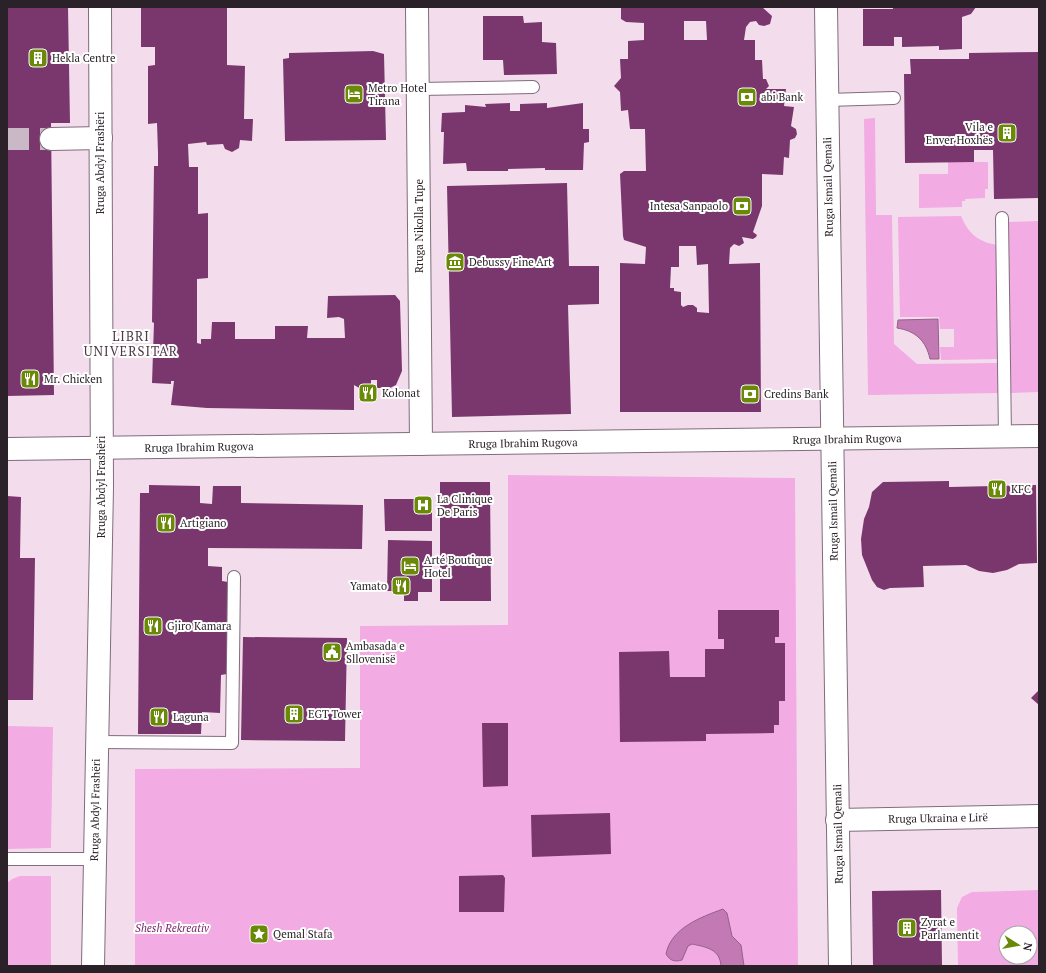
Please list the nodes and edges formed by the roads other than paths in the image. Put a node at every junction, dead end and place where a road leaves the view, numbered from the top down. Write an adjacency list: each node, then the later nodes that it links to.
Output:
1 (100, 7): 9 (street, Rruga Abdyl Frashëri)
2 (417, 7): 5 (street, Rruga Nikolla Tupe)
3 (826, 7): 7 (street, Rruga Ismail Qemali)
4 (533, 87): 5 (lane)
5 (418, 89): 14 (street, Rruga Nikolla Tupe)
6 (894, 98): 7 (lane)
7 (827, 100): 13 (street, Rruga Ismail Qemali)
8 (51, 138): 9 (street)
9 (100, 138): 15 (street, Rruga Abdyl Frashëri)
10 (1002, 218): 12 (lane)
11 (1039, 436): 12 (street, Rruga Ibrahim Rugova)
12 (1005, 437): 13 (street, Rruga Ibrahim Rugova)
13 (832, 439): 14 (street, Rruga Ibrahim Rugova); 20 (street, Rruga Ismail Qemali)
14 (421, 444): 15 (street, Rruga Ibrahim Rugova)
15 (102, 448): 16 (street, Rruga Ibrahim Rugova); 18 (street, Rruga Abdyl Frashëri)
16 (7, 449)
17 (234, 577): 18 (lane)
18 (96, 742): 22 (street, Rruga Abdyl Frashëri)
19 (1039, 816): 20 (street, Rruga Ukraina e Lirë)
20 (837, 820): 24 (street, Rruga Ismail Qemali)
21 (7, 859): 22 (lane)
22 (95, 859): 23 (street, Rruga Abdyl Frashëri)
23 (93, 966)
24 (840, 966)

